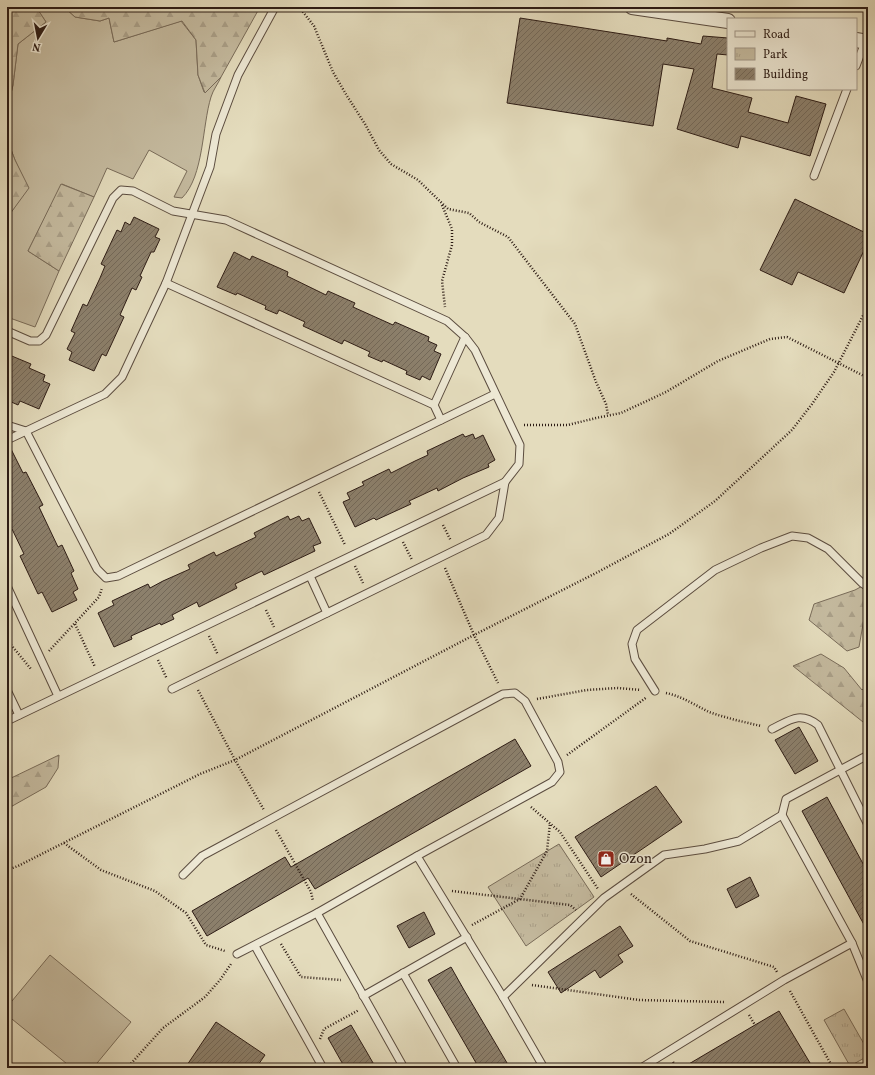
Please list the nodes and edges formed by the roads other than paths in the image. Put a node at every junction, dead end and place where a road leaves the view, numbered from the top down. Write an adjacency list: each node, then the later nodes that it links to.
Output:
1 (275, 7): 8 (lane)
2 (632, 7): 3 (street)
3 (727, 21)
4 (863, 41): 5 (lane)
5 (857, 62)
6 (847, 90): 7 (lane)
7 (814, 176)
8 (192, 214): 9 (lane); 10 (lane); 11 (lane)
9 (166, 283): 13 (lane); 16 (lane)
10 (7, 331)
11 (465, 337): 12 (lane); 13 (lane)
12 (496, 394): 14 (lane); 18 (lane)
13 (434, 405): 14 (lane)
14 (441, 420): 16 (lane)
15 (7, 425): 16 (lane)
16 (26, 431): 17 (lane)
17 (7, 440)
18 (505, 482): 19 (lane); 22 (lane)
19 (310, 576): 22 (lane); 26 (lane)
20 (7, 586): 26 (lane)
21 (868, 587): 25 (lane)
22 (327, 613): 23 (lane)
23 (172, 689)
24 (7, 690): 27 (lane)
25 (655, 691)
26 (58, 696): 27 (lane)
27 (19, 715): 28 (lane)
28 (7, 721)
29 (772, 729): 31 (lane)
30 (868, 755): 31 (lane)
31 (841, 770): 32 (lane); 33 (lane)
32 (782, 815): 38 (lane); 44 (lane)
33 (868, 825)
34 (417, 856): 35 (lane); 36 (lane); 37 (lane)
35 (183, 875)
36 (317, 913): 39 (lane); 43 (lane)
37 (466, 937): 41 (lane); 44 (lane)
38 (852, 943): 42 (lane); 49 (lane)
39 (255, 946): 40 (lane); 45 (lane)
40 (237, 954)
41 (403, 974): 43 (lane); 47 (lane)
42 (868, 982)
43 (363, 996): 46 (lane)
44 (503, 997): 48 (lane)
45 (323, 1068)
46 (404, 1068)
47 (457, 1068)
48 (544, 1068)
49 (640, 1068)

